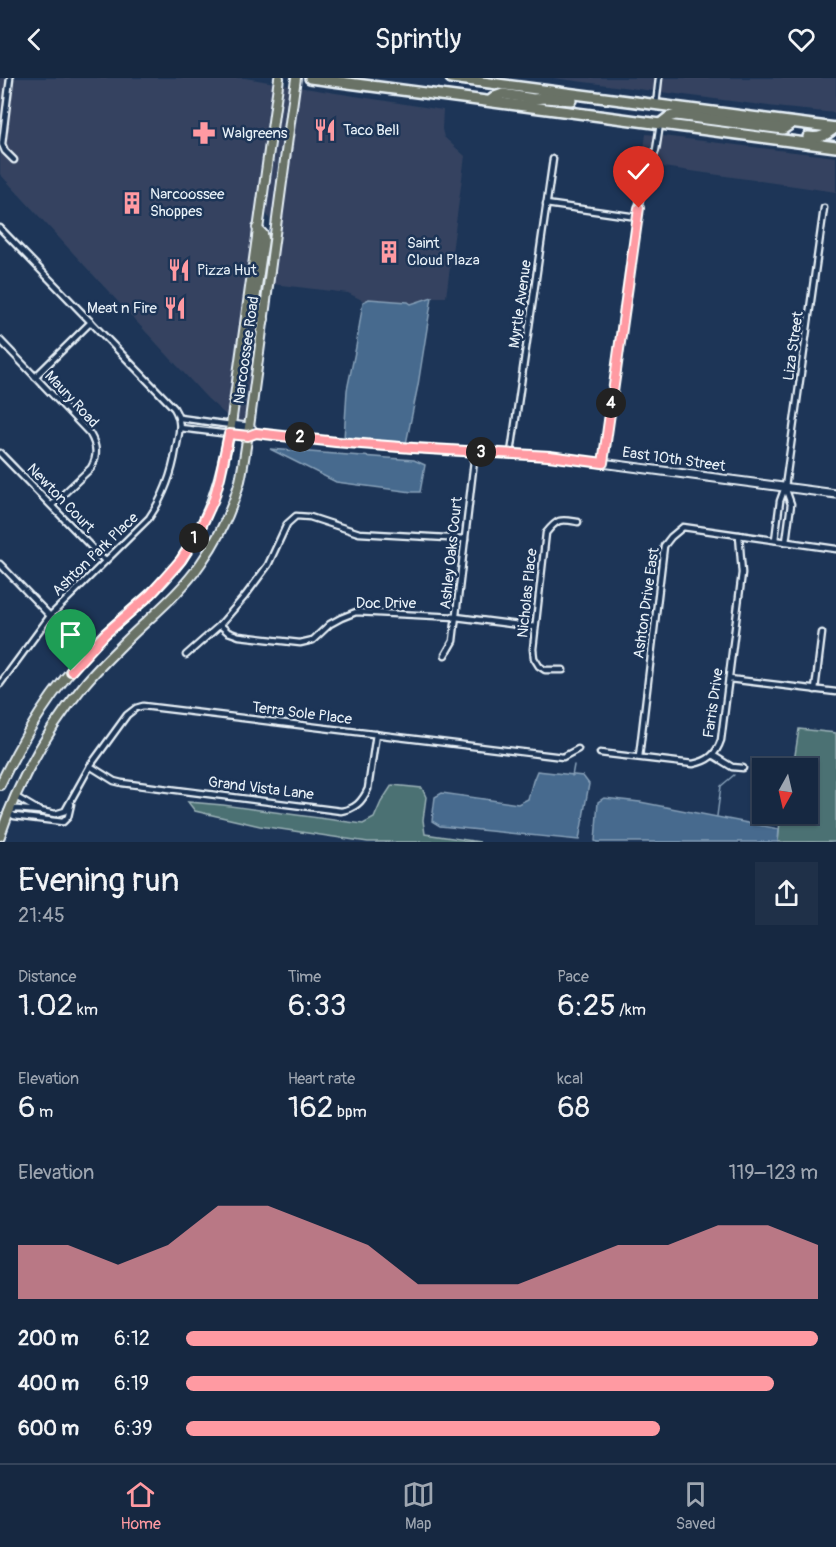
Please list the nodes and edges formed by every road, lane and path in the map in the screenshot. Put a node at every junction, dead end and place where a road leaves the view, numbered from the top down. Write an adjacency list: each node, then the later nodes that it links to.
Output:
1 (10, 78): 16 (street)
2 (279, 78): 21 (main road, Narcoossee Road)
3 (296, 78): 22 (main road, Narcoossee Road)
4 (309, 78): 8 (highway)
5 (451, 78): 7 (highway)
6 (659, 78): 9 (street)
7 (595, 97): 8 (highway); 9 (highway)
8 (490, 101): 11 (highway)
9 (656, 105): 10 (highway)
10 (792, 123): 11 (highway); 12 (highway)
11 (660, 124): 13 (highway); 19 (street)
12 (836, 125): 13 (highway)
13 (691, 128): 14 (highway)
14 (836, 147)
15 (553, 159): 17 (street, Myrtle Avenue)
16 (14, 160)
17 (546, 204): 19 (street); 34 (street, Myrtle Avenue)
18 (824, 208): 36 (street, Liza Street)
19 (637, 217): 35 (street)
20 (0, 228): 23 (street)
21 (257, 228): 22 (main road); 29 (main road, Narcoossee Road)
22 (264, 319): 27 (main road, Narcoossee Road)
23 (91, 322): 25 (street); 26 (street)
24 (0, 340): 25 (street, Maury Road)
25 (35, 377): 38 (street, Maury Road)
26 (180, 418): 28 (street, Ashton Park Place); 29 (street)
27 (249, 427): 29 (street); 30 (street); 31 (main road, Narcoossee Road)
28 (180, 428): 29 (street); 45 (street, Ashton Park Place)
29 (230, 429): 31 (street, East 10th Street); 66 (main road, Narcoossee Road)
30 (256, 433): 31 (street, East 10th Street); 32 (street, East 10th Street)
31 (248, 436): 67 (main road, Narcoossee Road)
32 (474, 452): 34 (street, East 10th Street); 41 (street, Ashley Oaks Court)
33 (0, 453): 38 (street, Newton Court)
34 (510, 453): 35 (street, East 10th Street)
35 (603, 463): 36 (street, East 10th Street)
36 (785, 487): 37 (street, East 10th Street); 42 (street); 43 (street)
37 (836, 494)
38 (52, 506): 45 (street, Newton Court)
39 (578, 522): 50 (street, Nicholas Place)
40 (739, 536): 42 (street, Ashton Drive East); 55 (street, Farris Drive); 63 (street, Ashton Drive East)
41 (465, 539): 48 (street, Ashley Oaks Court); 49 (street)
42 (775, 540): 43 (street, Ashton Drive East)
43 (786, 542): 44 (street, Ashton Drive East)
44 (836, 549)
45 (105, 561): 47 (street, Ashton Park Place)
46 (0, 564): 47 (street)
47 (50, 615): 56 (street, Ashton Park Place)
48 (456, 617): 49 (street, Doc Drive); 50 (street, Doc Drive); 53 (street, Ashley Oaks Court)
49 (220, 625): 52 (street)
50 (535, 627): 54 (street, Nicholas Place)
51 (822, 633): 57 (street)
52 (186, 655)
53 (445, 655)
54 (563, 670)
55 (729, 679): 57 (street); 62 (street, Farris Drive)
56 (1, 680)
57 (815, 690): 58 (street)
58 (836, 692)
59 (376, 734): 60 (street, Terra Sole Place); 64 (street, Terra Sole Place); 64 (street, Grand Vista Lane)
60 (578, 749)
61 (600, 753): 63 (street, Farris Drive)
62 (714, 756): 63 (street, Farris Drive); 65 (street)
63 (639, 757)
64 (90, 766): 68 (street, Terra Sole Place)
65 (743, 768)
66 (0, 785)
67 (16, 796): 69 (main road, Narcoossee Road); 70 (street)
68 (71, 801): 69 (street, Terra Sole Place); 70 (street)
69 (4, 809): 70 (street); 71 (main road, Narcoossee Road)
70 (40, 811)
71 (0, 836)

